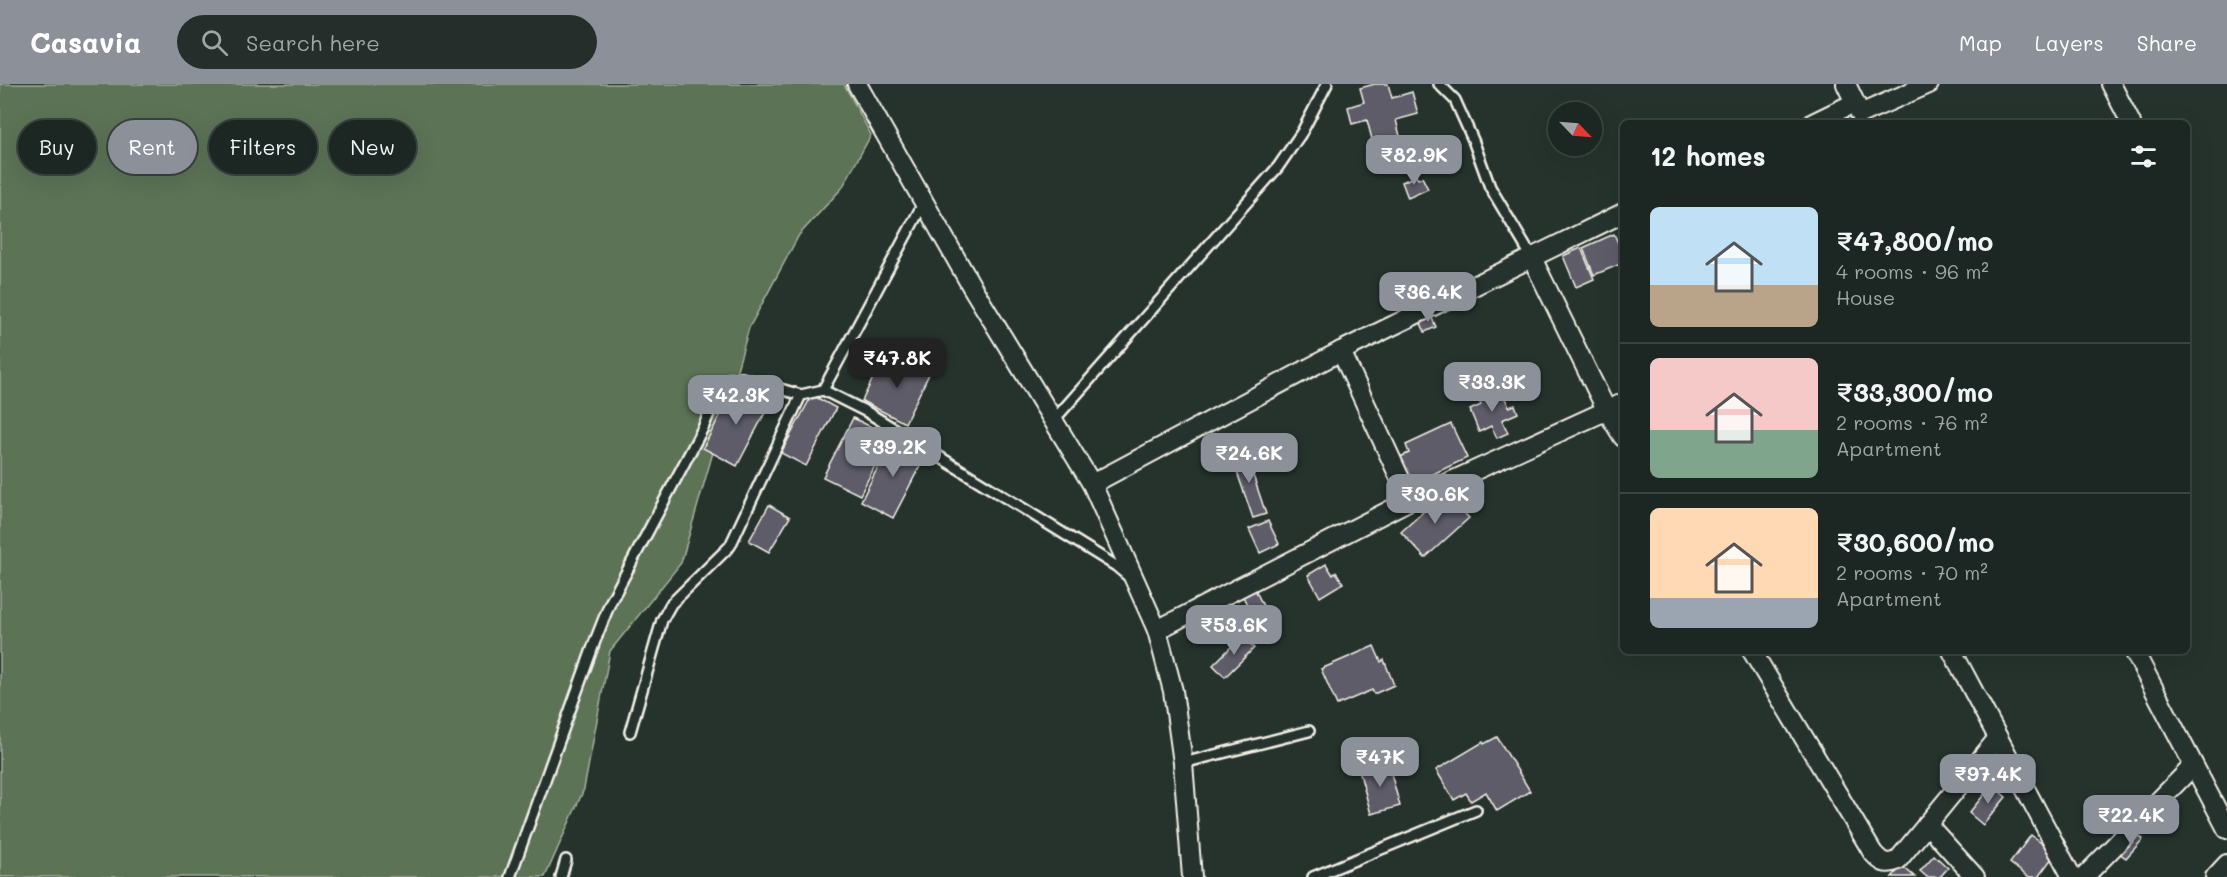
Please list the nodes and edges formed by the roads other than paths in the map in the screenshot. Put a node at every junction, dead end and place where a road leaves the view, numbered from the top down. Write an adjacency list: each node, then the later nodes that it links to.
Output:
1 (857, 84): 10 (street)
2 (1327, 84): 17 (lane)
3 (1439, 84): 12 (lane)
4 (1846, 84): 7 (street)
5 (1929, 84): 7 (street)
6 (2111, 84): 9 (street)
7 (1860, 114): 8 (street)
8 (1829, 120)
9 (2129, 120)
10 (924, 202): 14 (lane); 17 (street)
11 (1620, 214): 12 (street)
12 (1532, 256): 13 (street); 16 (street)
13 (1341, 351): 19 (street); 20 (street)
14 (823, 390): 15 (lane); 21 (lane)
15 (801, 395): 27 (lane); 36 (lane)
16 (1615, 407): 18 (street); 20 (street)
17 (1053, 421): 19 (street)
18 (1620, 426)
19 (1092, 484): 21 (street)
20 (1410, 500): 22 (street)
21 (1138, 585): 22 (street)
22 (1157, 630): 29 (street)
23 (1754, 654): 32 (street)
24 (1954, 654): 28 (street)
25 (2136, 654): 30 (street)
26 (1309, 731): 29 (lane)
27 (630, 732)
28 (1998, 738): 32 (street); 41 (street)
29 (1183, 762): 38 (street)
30 (2193, 766): 33 (street); 42 (street)
31 (1476, 810): 39 (lane)
32 (1927, 824): 40 (street)
33 (2227, 829)
34 (566, 860): 37 (lane)
35 (2227, 864): 43 (street)
36 (510, 877)
37 (561, 877)
38 (1192, 877)
39 (1313, 877)
40 (1975, 877)
41 (2072, 877)
42 (2084, 877)
43 (2215, 877)

